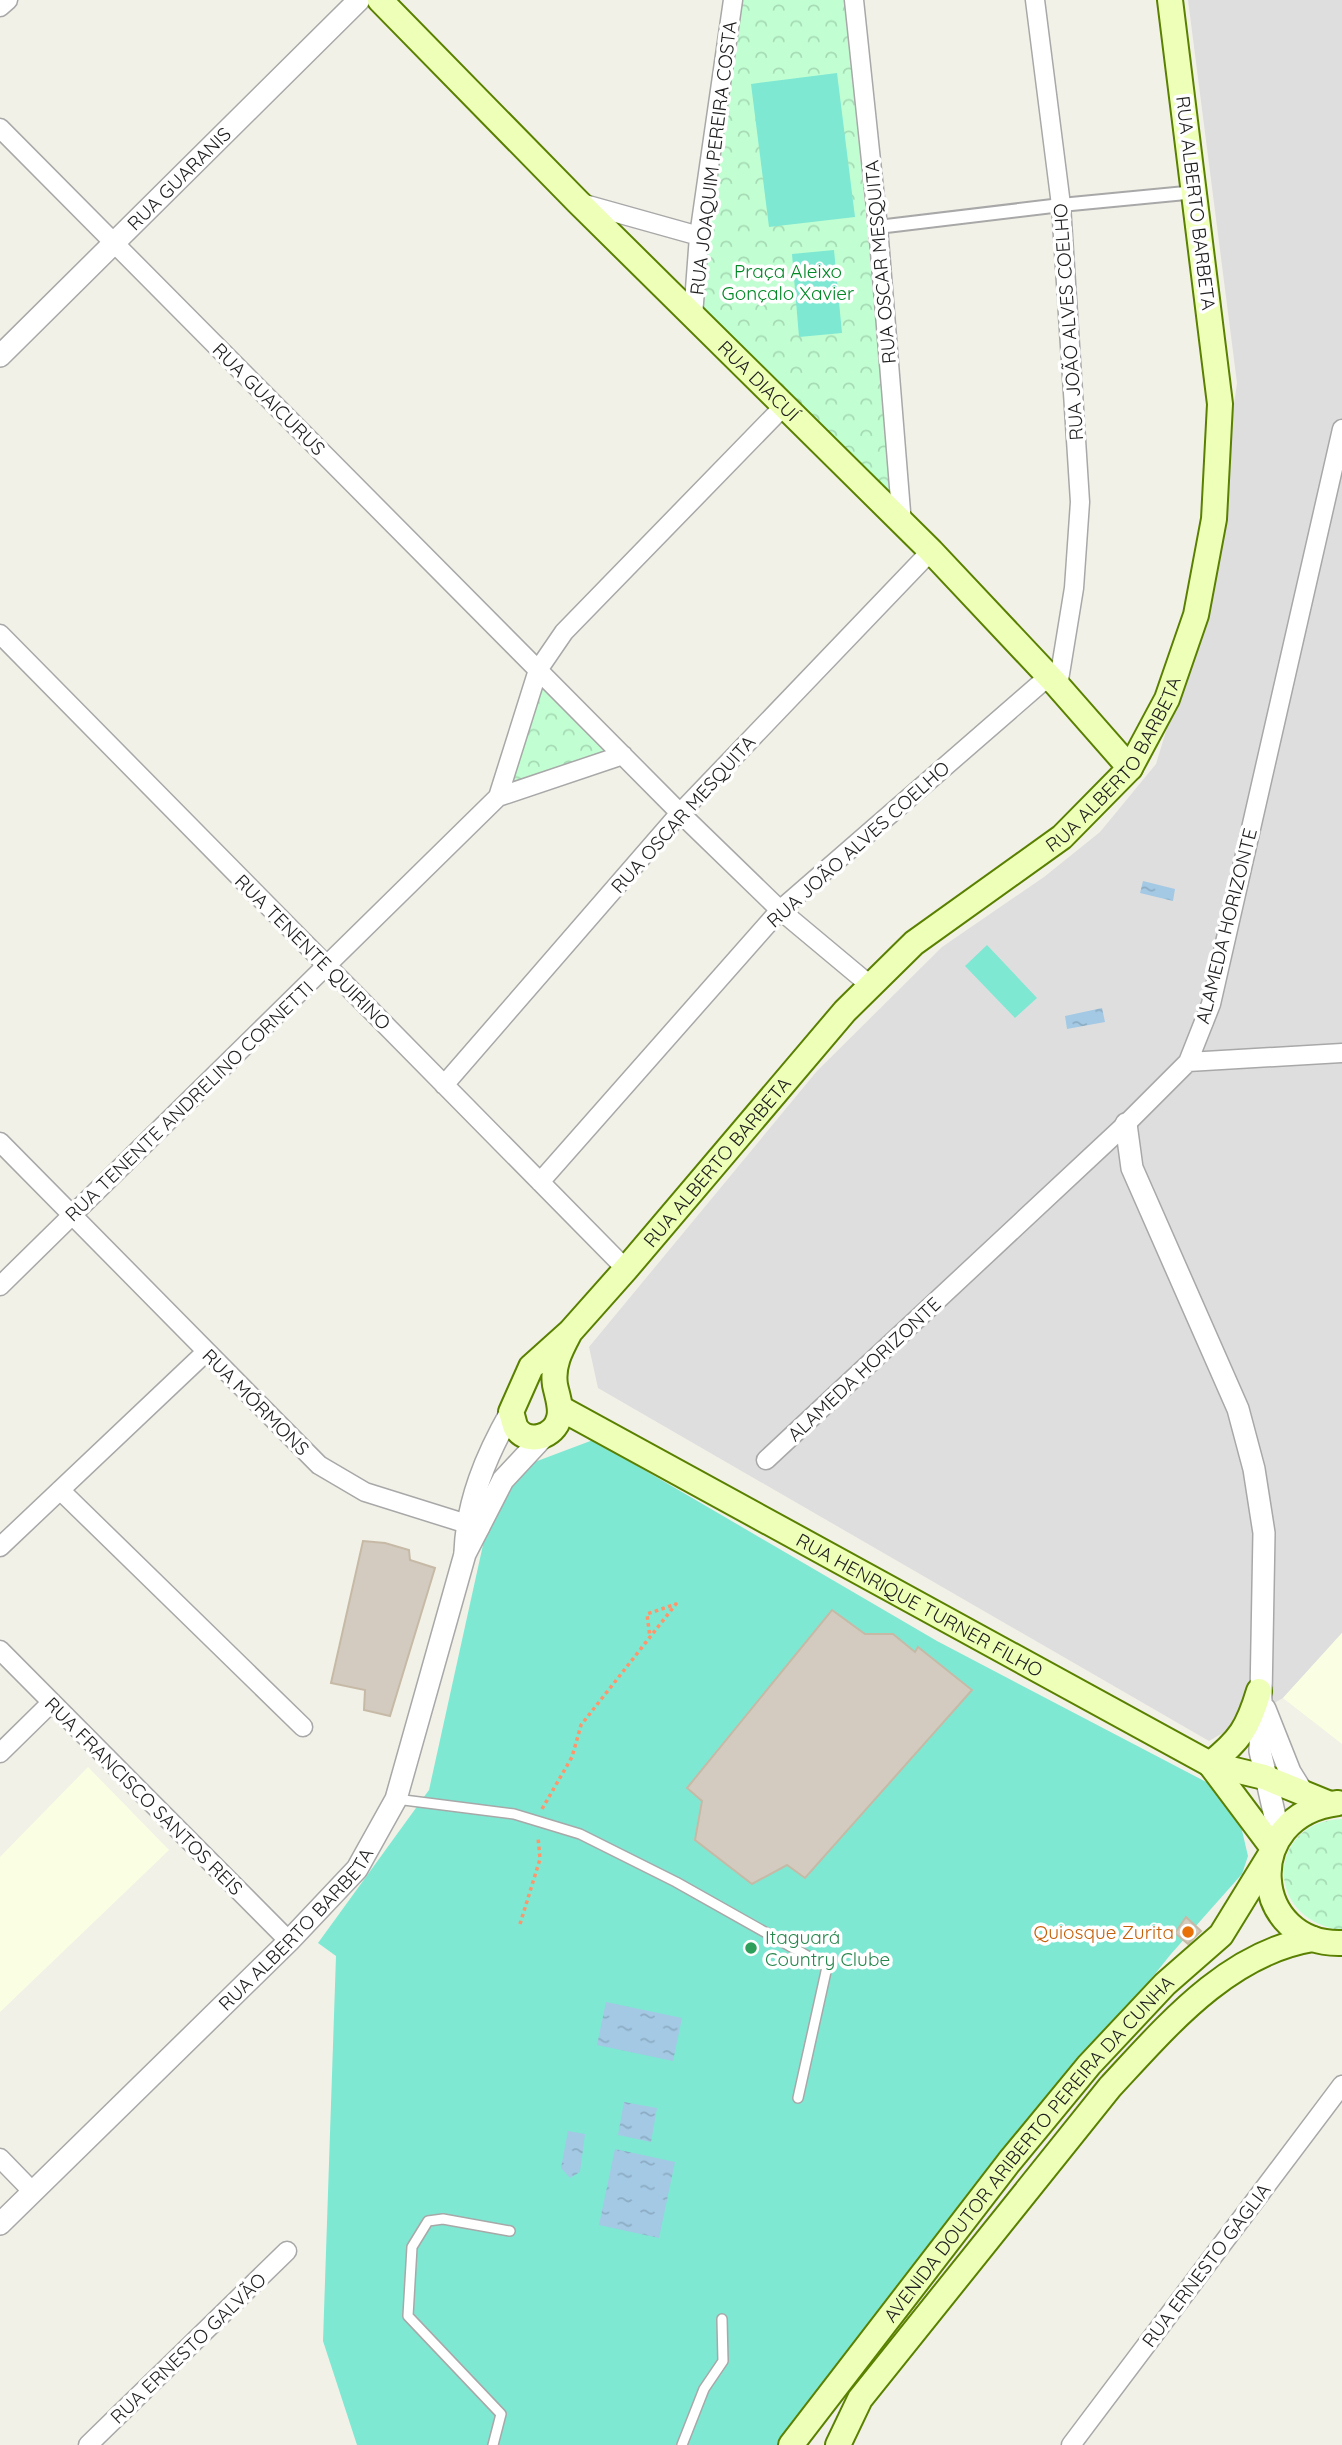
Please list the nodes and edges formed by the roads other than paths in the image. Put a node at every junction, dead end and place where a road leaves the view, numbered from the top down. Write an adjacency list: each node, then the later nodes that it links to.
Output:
1 (8, 0): 8 (street)
2 (359, 0): 15 (street, RUA GUARANIS)
3 (380, 0): 11 (main road, RUA DIACUÍ)
4 (733, 0): 14 (street, RUA JOAQUIM PEREIRA COSTA)
5 (854, 0): 13 (street, RUA OSCAR MESQUITA)
6 (1035, 0): 12 (street, RUA JOÃO ALVES COELHO)
7 (1170, 0): 10 (main road, RUA ALBERTO BARBETA)
8 (0, 7)
9 (0, 128): 15 (street, RUA GUAICURUS)
10 (1196, 192): 12 (street); 26 (main road, RUA ALBERTO BARBETA)
11 (578, 202): 14 (street); 16 (main road, RUA DIACUÍ)
12 (1061, 205): 13 (street); 24 (street, RUA JOÃO ALVES COELHO)
13 (878, 227): 20 (street, RUA OSCAR MESQUITA)
14 (699, 236): 16 (street, RUA JOAQUIM PEREIRA COSTA)
15 (114, 243): 17 (street, RUA GUARANIS); 23 (street, RUA GUAICURUS)
16 (693, 316): 18 (main road, RUA DIACUÍ)
17 (0, 356)
18 (783, 407): 20 (main road, RUA DIACUÍ); 23 (street)
19 (1342, 429): 33 (street, ALAMEDA HORIZONTE)
20 (902, 524): 21 (main road, RUA DIACUÍ)
21 (931, 551): 24 (main road, RUA DIACUÍ); 28 (street, RUA OSCAR MESQUITA)
22 (0, 634): 30 (street, RUA TENENTE QUIRINO)
23 (538, 670): 25 (street, RUA GUAICURUS); 27 (street)
24 (1053, 681): 26 (main road, RUA DIACUÍ); 29 (street, RUA JOÃO ALVES COELHO)
25 (623, 755): 27 (street); 28 (street, RUA GUAICURUS)
26 (1130, 768): 31 (main road, RUA ALBERTO BARBETA)
27 (498, 797): 30 (street, RUA TENENTE ANDRELINO CORNETTI)
28 (680, 813): 29 (street, RUA GUAICURUS); 34 (street, RUA OSCAR MESQUITA)
29 (780, 910): 31 (street, RUA GUAICURUS); 37 (street, RUA JOÃO ALVES COELHO)
30 (327, 966): 34 (street, RUA TENENTE QUIRINO); 38 (street, RUA TENENTE ANDRELINO CORNETTI)
31 (871, 986): 39 (main road, RUA ALBERTO BARBETA)
32 (1342, 1053): 33 (street)
33 (1188, 1062): 35 (street, ALAMEDA HORIZONTE)
34 (444, 1084): 37 (street, RUA TENENTE QUIRINO)
35 (1126, 1124): 47 (street, ALAMEDA HORIZONTE); 52 (street)
36 (0, 1142): 38 (street, RUA MÓRMONS)
37 (540, 1182): 39 (street, RUA TENENTE QUIRINO)
38 (72, 1215): 40 (street, RUA TENENTE ANDRELINO CORNETTI); 42 (street, RUA MÓRMONS)
39 (626, 1269): 41 (main road, RUA ALBERTO BARBETA)
40 (0, 1286)
41 (570, 1332): 43 (main road); 44 (main road)
42 (206, 1352): 48 (street); 49 (street, RUA MÓRMONS)
43 (514, 1405): 44 (main road); 45 (main road); 49 (street)
44 (560, 1407): 45 (main road); 46 (main road)
45 (544, 1436): 46 (main road); 49 (street)
46 (628, 1447): 56 (main road, RUA HENRIQUE TURNER FILHO)
47 (766, 1460)
48 (60, 1490): 50 (street); 54 (street)
49 (473, 1526): 59 (street, RUA ALBERTO BARBETA)
50 (0, 1547)
51 (0, 1650): 53 (street, RUA FRANCISCO SANTOS REIS)
52 (1259, 1691): 56 (main road); 57 (street); 58 (street)
53 (52, 1702): 55 (street); 63 (street, RUA FRANCISCO SANTOS REIS)
54 (303, 1727)
55 (0, 1754)
56 (1210, 1764): 57 (main road, RUA HENRIQUE TURNER FILHO); 61 (main road, RUA HENRIQUE TURNER FILHO)
57 (1264, 1777): 58 (main road, RUA HENRIQUE TURNER FILHO); 61 (street)
58 (1303, 1793): 60 (main road, RUA HENRIQUE TURNER FILHO)
59 (396, 1799): 63 (street, RUA ALBERTO BARBETA); 66 (lane)
60 (1336, 1803): 61 (main road)
61 (1274, 1846): 62 (main road); 76 (main road, AVENIDA DOUTOR ARIBERTO PEREIRA DA CUNHA)
62 (1313, 1940): 64 (main road); 77 (main road, AVENIDA DOUTOR ARIBERTO PEREIRA DA CUNHA)
63 (289, 1941): 68 (street, RUA ALBERTO BARBETA)
64 (1341, 1944)
65 (1342, 2085): 78 (street, RUA ERNESTO GAGLIA)
66 (798, 2098)
67 (0, 2158): 68 (street)
68 (33, 2193): 69 (street, RUA ALBERTO BARBETA)
69 (0, 2224)
70 (510, 2231): 74 (lane)
71 (287, 2251): 73 (street, RUA ERNESTO GALVÃO)
72 (722, 2319): 75 (lane)
73 (88, 2445)
74 (493, 2445)
75 (682, 2445)
76 (791, 2445)
77 (838, 2445)
78 (1071, 2445)

